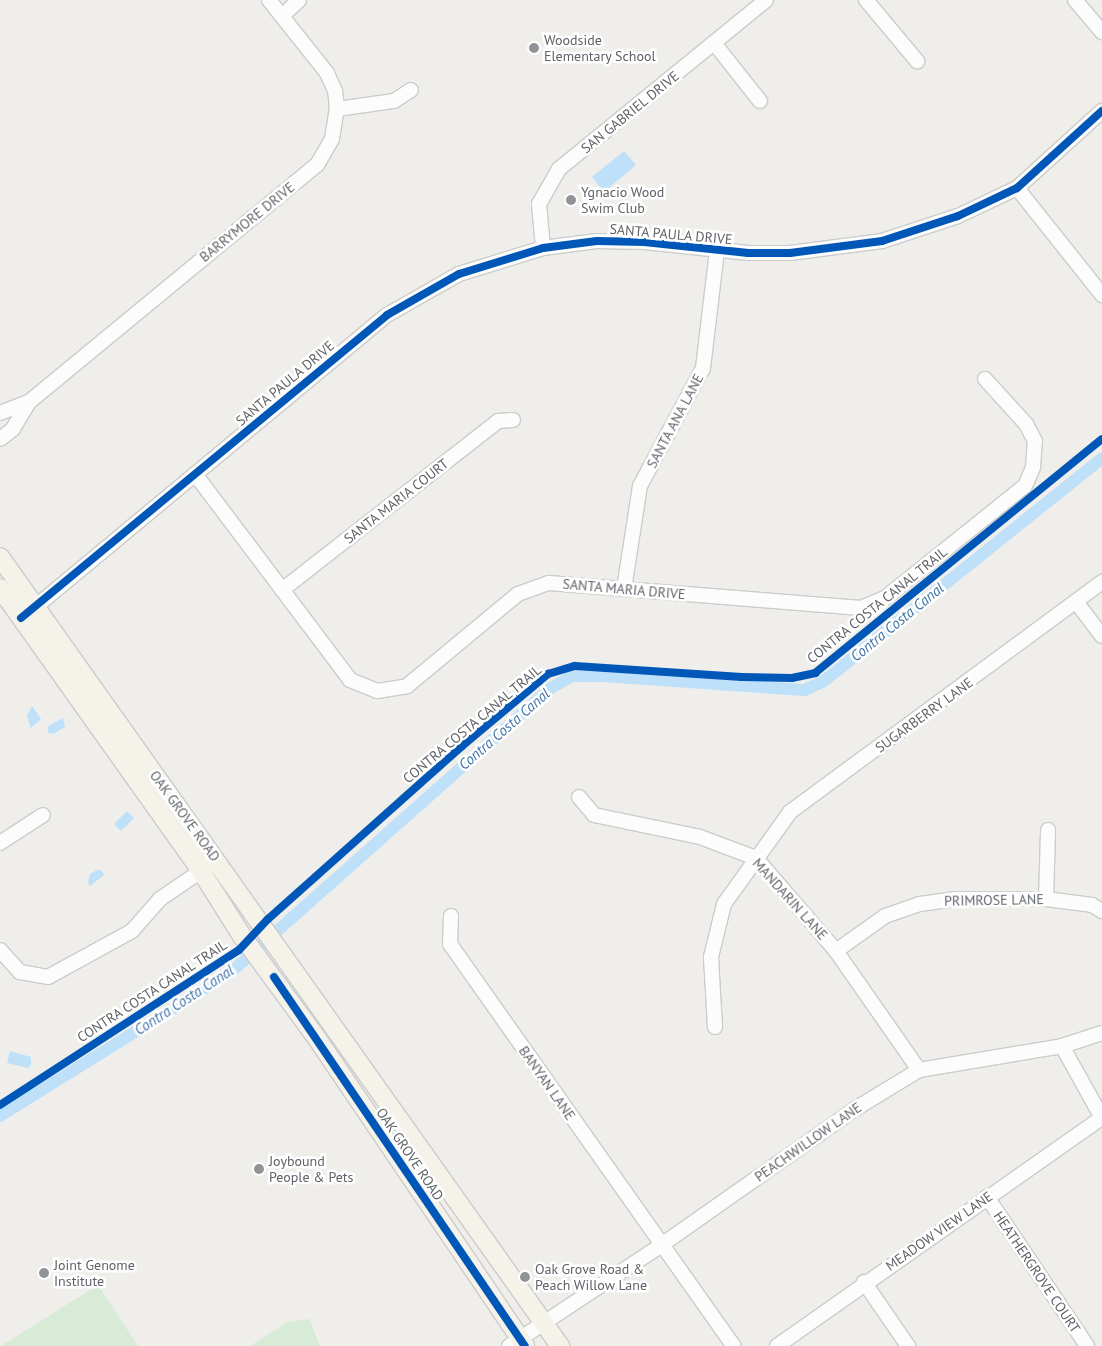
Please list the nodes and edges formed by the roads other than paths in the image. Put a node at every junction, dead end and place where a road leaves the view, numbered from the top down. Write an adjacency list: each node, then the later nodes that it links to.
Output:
1 (269, 0): 6 (street, BARRYMORE DRIVE)
2 (299, 0): 6 (street)
3 (766, 0): 8 (street, SAN GABRIEL DRIVE)
4 (866, 0): 9 (street)
5 (1075, 0): 7 (street)
6 (282, 16): 12 (street, BARRYMORE DRIVE)
7 (1102, 32)
8 (714, 44): 11 (street); 15 (street, SAN GABRIEL DRIVE)
9 (917, 61)
10 (411, 90): 12 (street)
11 (760, 101)
12 (337, 109): 19 (street, BARRYMORE DRIVE)
13 (1102, 111): 14 (street, SANTA PAULA DRIVE)
14 (1017, 188): 16 (street, SANTA PAULA DRIVE); 17 (street)
15 (543, 248): 16 (street, SANTA PAULA DRIVE); 23 (street, SANTA PAULA DRIVE)
16 (717, 250): 27 (street, SANTA ANA LANE)
17 (1102, 295)
18 (985, 379): 27 (street, SANTA MARIA DRIVE)
19 (28, 402): 20 (street, BARRYMORE DRIVE); 22 (street, BARRYMORE DRIVE)
20 (0, 413)
21 (513, 420): 28 (street, SANTA MARIA COURT)
22 (0, 440)
23 (195, 474): 28 (street, SANTA MARIA DRIVE); 30 (street, SANTA PAULA DRIVE)
24 (0, 557): 30 (main road, OAK GROVE ROAD)
25 (1102, 582): 29 (street, SUGARBERRY LANE)
26 (0, 588): 31 (main road, OAK GROVE ROAD)
27 (624, 589): 28 (street, SANTA MARIA DRIVE)
28 (282, 590)
29 (1077, 603): 32 (street); 37 (street, SUGARBERRY LANE)
30 (36, 608): 31 (street, SANTA PAULA DRIVE); 38 (main road, OAK GROVE ROAD)
31 (21, 618): 39 (main road, OAK GROVE ROAD)
32 (1102, 636)
33 (579, 797): 37 (street, MANDARIN LANE)
34 (43, 814): 36 (street)
35 (1048, 830): 40 (street)
36 (0, 843)
37 (756, 858): 44 (street, MANDARIN LANE); 47 (street, SUGARBERRY LANE)
38 (217, 860): 39 (street); 46 (main road, OAK GROVE ROAD)
39 (201, 871): 43 (street); 45 (main road, OAK GROVE ROAD)
40 (1046, 899): 41 (street, PRIMROSE LANE); 44 (street, PRIMROSE LANE)
41 (1102, 910)
42 (451, 916): 53 (street, BANYAN LANE)
43 (0, 950)
44 (836, 950): 50 (street, MANDARIN LANE)
45 (274, 977): 46 (main road); 56 (main road, OAK GROVE ROAD)
46 (331, 1022): 55 (main road, OAK GROVE ROAD)
47 (714, 1026)
48 (1102, 1033): 49 (street, PEACHWILLOW LANE)
49 (1062, 1046): 50 (street, PEACHWILLOW LANE); 51 (street)
50 (918, 1070): 53 (street, PEACHWILLOW LANE)
51 (1102, 1118): 52 (street, MEADOW VIEW LANE)
52 (987, 1197): 54 (street, MEADOW VIEW LANE); 61 (street, HEATHERGROVE COURT)
53 (660, 1246): 55 (street, PEACHWILLOW LANE); 58 (street, BANYAN LANE)
54 (864, 1282): 59 (street, MEADOW VIEW LANE); 60 (street)
55 (544, 1322): 56 (street, PEACHWILLOW LANE); 57 (main road, OAK GROVE ROAD)
56 (518, 1343)
57 (560, 1346)
58 (734, 1346)
59 (777, 1346)
60 (908, 1346)
61 (1087, 1346)

